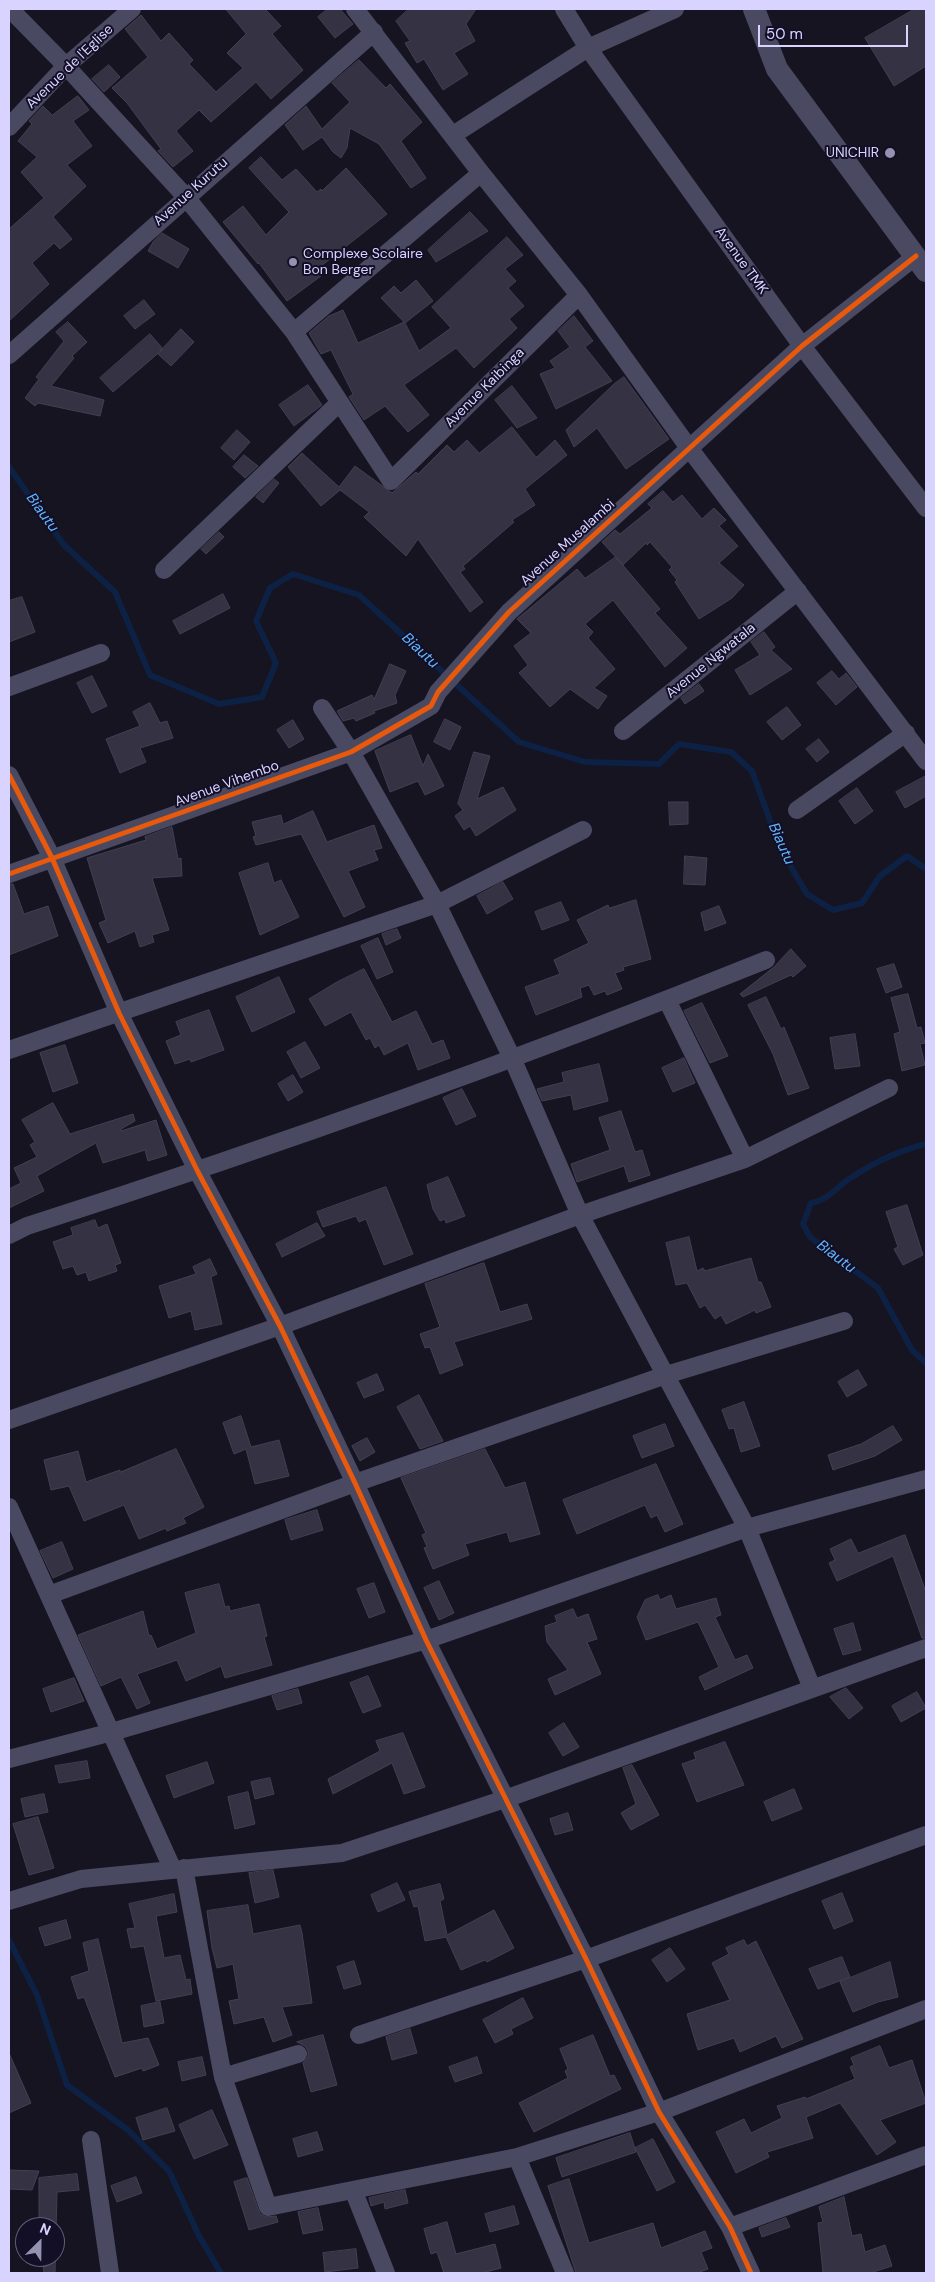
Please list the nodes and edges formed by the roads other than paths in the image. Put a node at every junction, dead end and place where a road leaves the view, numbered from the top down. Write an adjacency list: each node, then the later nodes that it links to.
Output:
1 (10, 9): 9 (street)
2 (132, 9): 9 (street, Avenue de l'Eglise)
3 (355, 9): 7 (street)
4 (564, 9): 8 (street, Avenue TMK)
5 (675, 9): 8 (street)
6 (754, 9): 14 (street)
7 (374, 32): 11 (street); 13 (street, Avenue Kurutu)
8 (588, 48): 11 (street); 17 (street, Avenue TMK)
9 (66, 66): 10 (street, Avenue de l'Eglise); 13 (street)
10 (9, 127)
11 (453, 135): 12 (street)
12 (481, 173): 15 (street); 16 (street)
13 (185, 196): 16 (street); 18 (street, Avenue Kurutu)
14 (921, 263): 17 (street, Avenue Musalambi)
15 (579, 295): 19 (street, Avenue Kaibinga); 20 (street)
16 (294, 332): 19 (street)
17 (802, 346): 20 (street, Avenue Musalambi); 21 (street, Avenue TMK)
18 (9, 355)
19 (339, 403): 22 (street)
20 (689, 448): 23 (street); 26 (street, Avenue Musalambi)
21 (926, 508)
22 (164, 570)
23 (798, 591): 28 (street, Avenue Ngwatala); 29 (street)
24 (101, 653): 25 (street)
25 (9, 687)
26 (438, 692): 30 (street, Avenue Vihembo)
27 (322, 708): 30 (street)
28 (624, 731)
29 (906, 733): 31 (street); 33 (street)
30 (351, 752): 35 (street, Avenue Vihembo); 37 (street)
31 (924, 753)
32 (9, 775): 35 (street)
33 (797, 810)
34 (583, 830): 37 (street)
35 (52, 858): 36 (street, Avenue Vihembo); 40 (street)
36 (9, 874)
37 (437, 904): 40 (street); 42 (street)
38 (766, 960): 39 (street)
39 (667, 1000): 42 (street); 44 (street)
40 (119, 1014): 41 (street); 45 (street)
41 (9, 1050)
42 (513, 1060): 45 (street); 46 (street)
43 (889, 1088): 44 (street)
44 (745, 1159): 46 (street)
45 (198, 1172): 47 (street); 49 (street)
46 (580, 1215): 49 (street); 50 (street)
47 (9, 1235)
48 (844, 1321): 50 (street)
49 (280, 1326): 51 (street); 53 (street)
50 (666, 1375): 53 (street); 55 (street)
51 (9, 1420)
52 (926, 1478): 55 (street)
53 (355, 1483): 56 (street); 57 (street)
54 (9, 1507): 56 (street)
55 (747, 1528): 57 (street); 59 (street)
56 (50, 1595): 60 (street)
57 (426, 1640): 60 (street); 62 (street)
58 (926, 1648): 59 (street)
59 (812, 1688): 62 (street)
60 (112, 1732): 61 (street); 64 (street)
61 (9, 1759)
62 (505, 1800): 64 (street); 66 (street)
63 (926, 1835): 66 (street)
64 (178, 1869): 65 (street); 70 (street)
65 (9, 1901)
66 (586, 1959): 68 (street); 71 (street)
67 (926, 2009): 71 (street)
68 (359, 2035)
69 (298, 2054): 70 (street)
70 (223, 2077): 75 (street)
71 (659, 2112): 74 (street); 76 (street)
72 (91, 2140): 77 (street)
73 (926, 2155): 76 (street)
74 (517, 2156): 75 (street); 79 (street)
75 (354, 2192): 78 (street)
76 (730, 2227): 80 (street)
77 (110, 2273)
78 (386, 2273)
79 (564, 2273)
80 (751, 2273)

